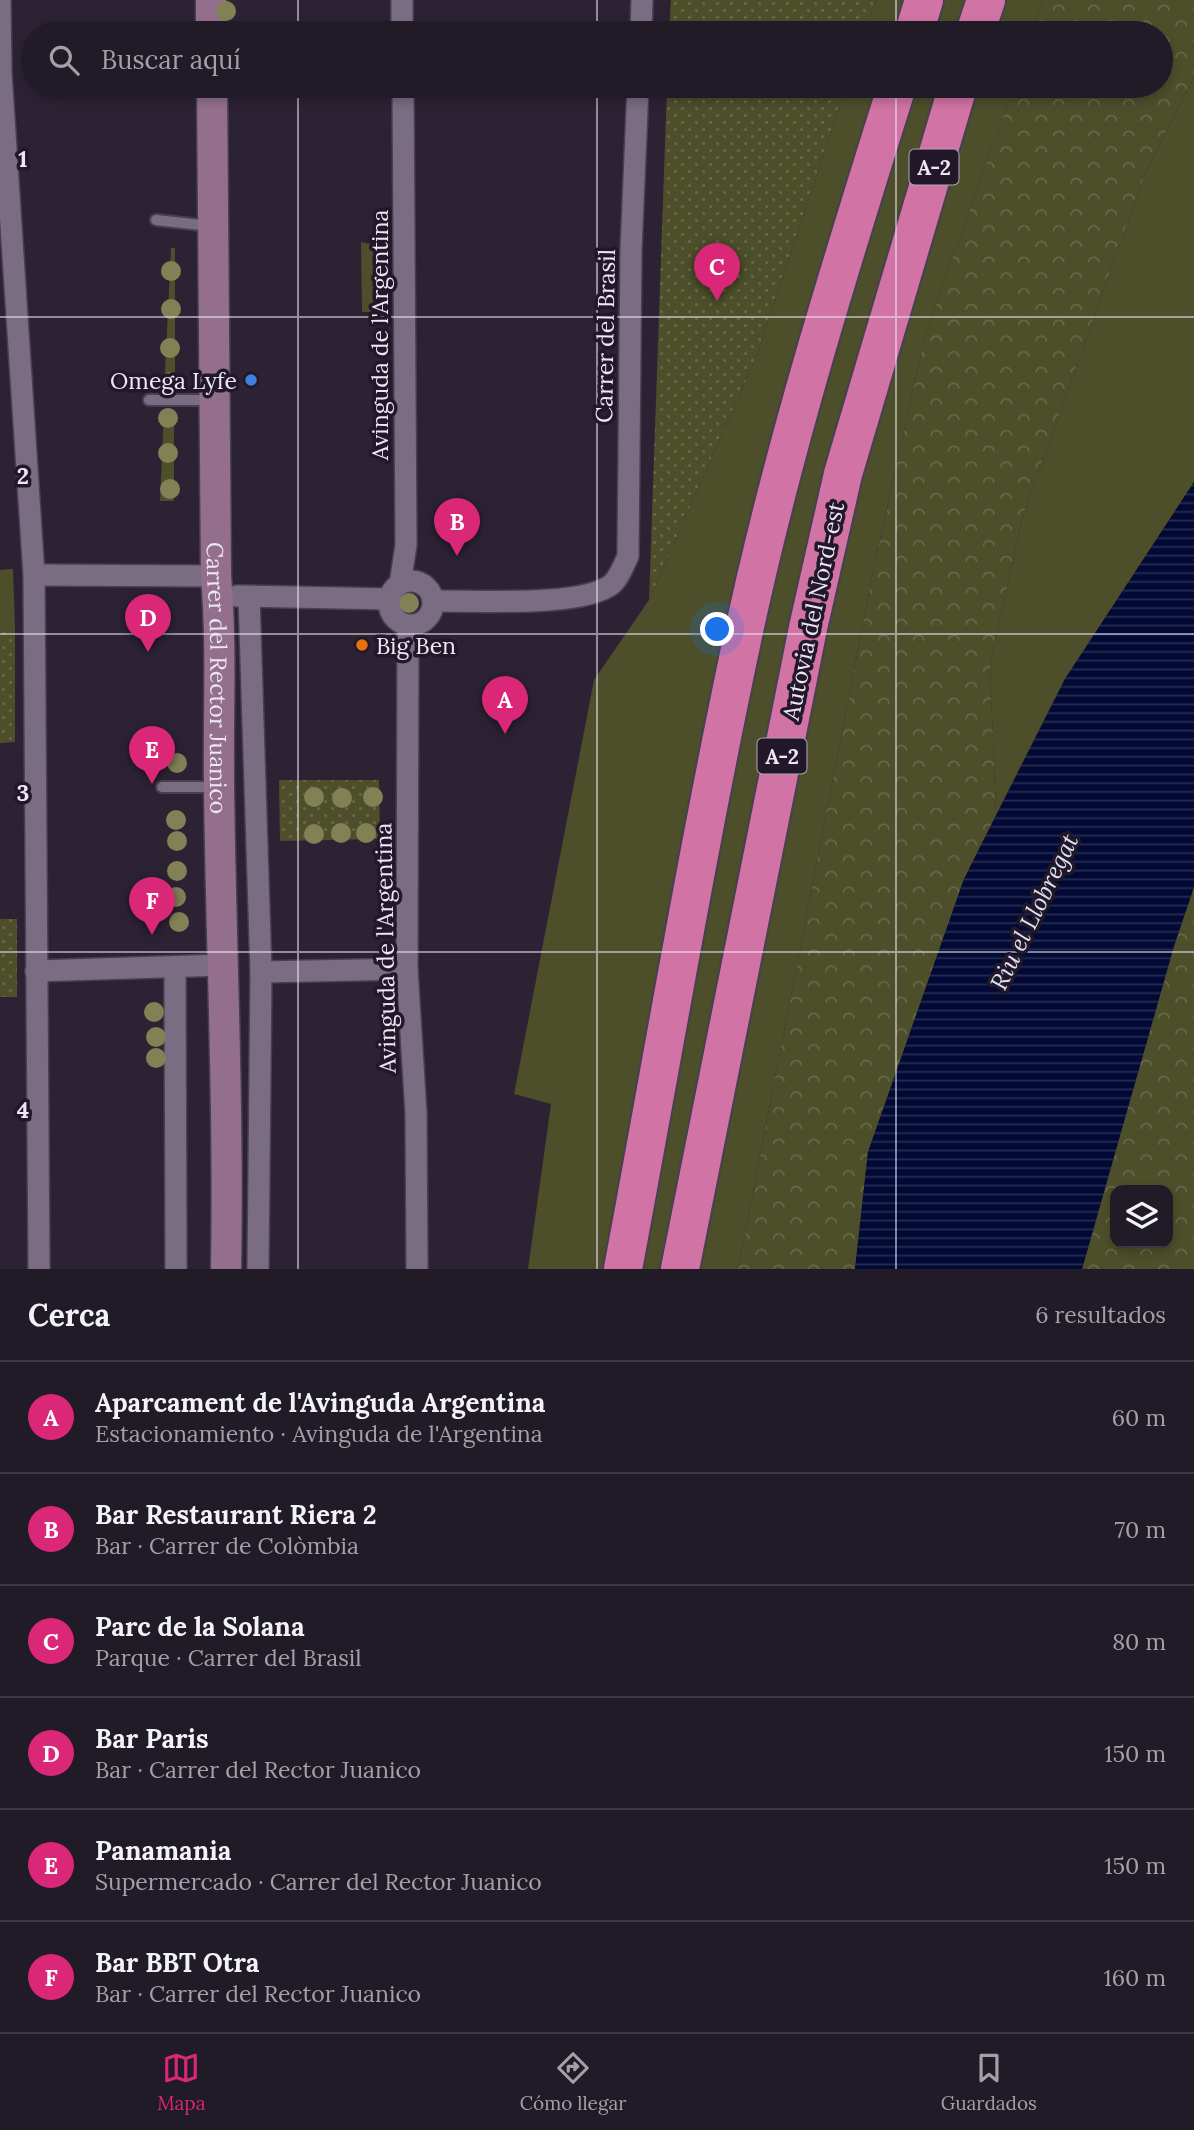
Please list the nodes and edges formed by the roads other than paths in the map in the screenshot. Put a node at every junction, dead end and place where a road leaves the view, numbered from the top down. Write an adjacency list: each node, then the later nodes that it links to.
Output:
1 (1, 0): 21 (street)
2 (211, 0): 7 (main road)
3 (402, 0): 8 (street)
4 (642, 0): 9 (street)
5 (924, 0): 10 (highway)
6 (986, 0): 11 (highway)
7 (211, 21)
8 (402, 21)
9 (641, 21)
10 (918, 21)
11 (979, 21)
12 (212, 98): 18 (main road, Carrer del Rector Juanico)
13 (403, 98): 23 (street, Avinguda de l'Argentina)
14 (637, 98): 25 (street, Carrer del Brasil)
15 (893, 98): 39 (highway, A-2)
16 (954, 98): 40 (highway, Autovia del Nord-est / A-2)
17 (156, 220): 18 (lane)
18 (213, 227): 20 (main road, Carrer del Rector Juanico)
19 (149, 400): 20 (lane)
20 (215, 400): 22 (main road, Carrer del Rector Juanico)
21 (34, 575): 22 (street); 32 (street)
22 (217, 586): 24 (street); 27 (main road, Carrer del Rector Juanico)
23 (395, 592): 24 (street); 25 (street); 26 (street)
24 (249, 597): 33 (street, Carrer del Rector Juanico)
25 (433, 601): 26 (street)
26 (408, 625): 31 (street, Avinguda de l'Argentina)
27 (219, 786): 28 (lane); 29 (main road, Carrer del Rector Juanico)
28 (162, 787)
29 (224, 965): 30 (street); 36 (main road, Carrer del Rector Juanico)
30 (175, 967): 32 (street); 35 (street)
31 (407, 969): 33 (street); 38 (street, Avinguda de l'Argentina)
32 (36, 971): 34 (street)
33 (261, 972): 37 (street, Carrer del Rector Juanico)
34 (39, 1269)
35 (176, 1269)
36 (226, 1269)
37 (258, 1269)
38 (417, 1269)
39 (623, 1269)
40 (680, 1269)

